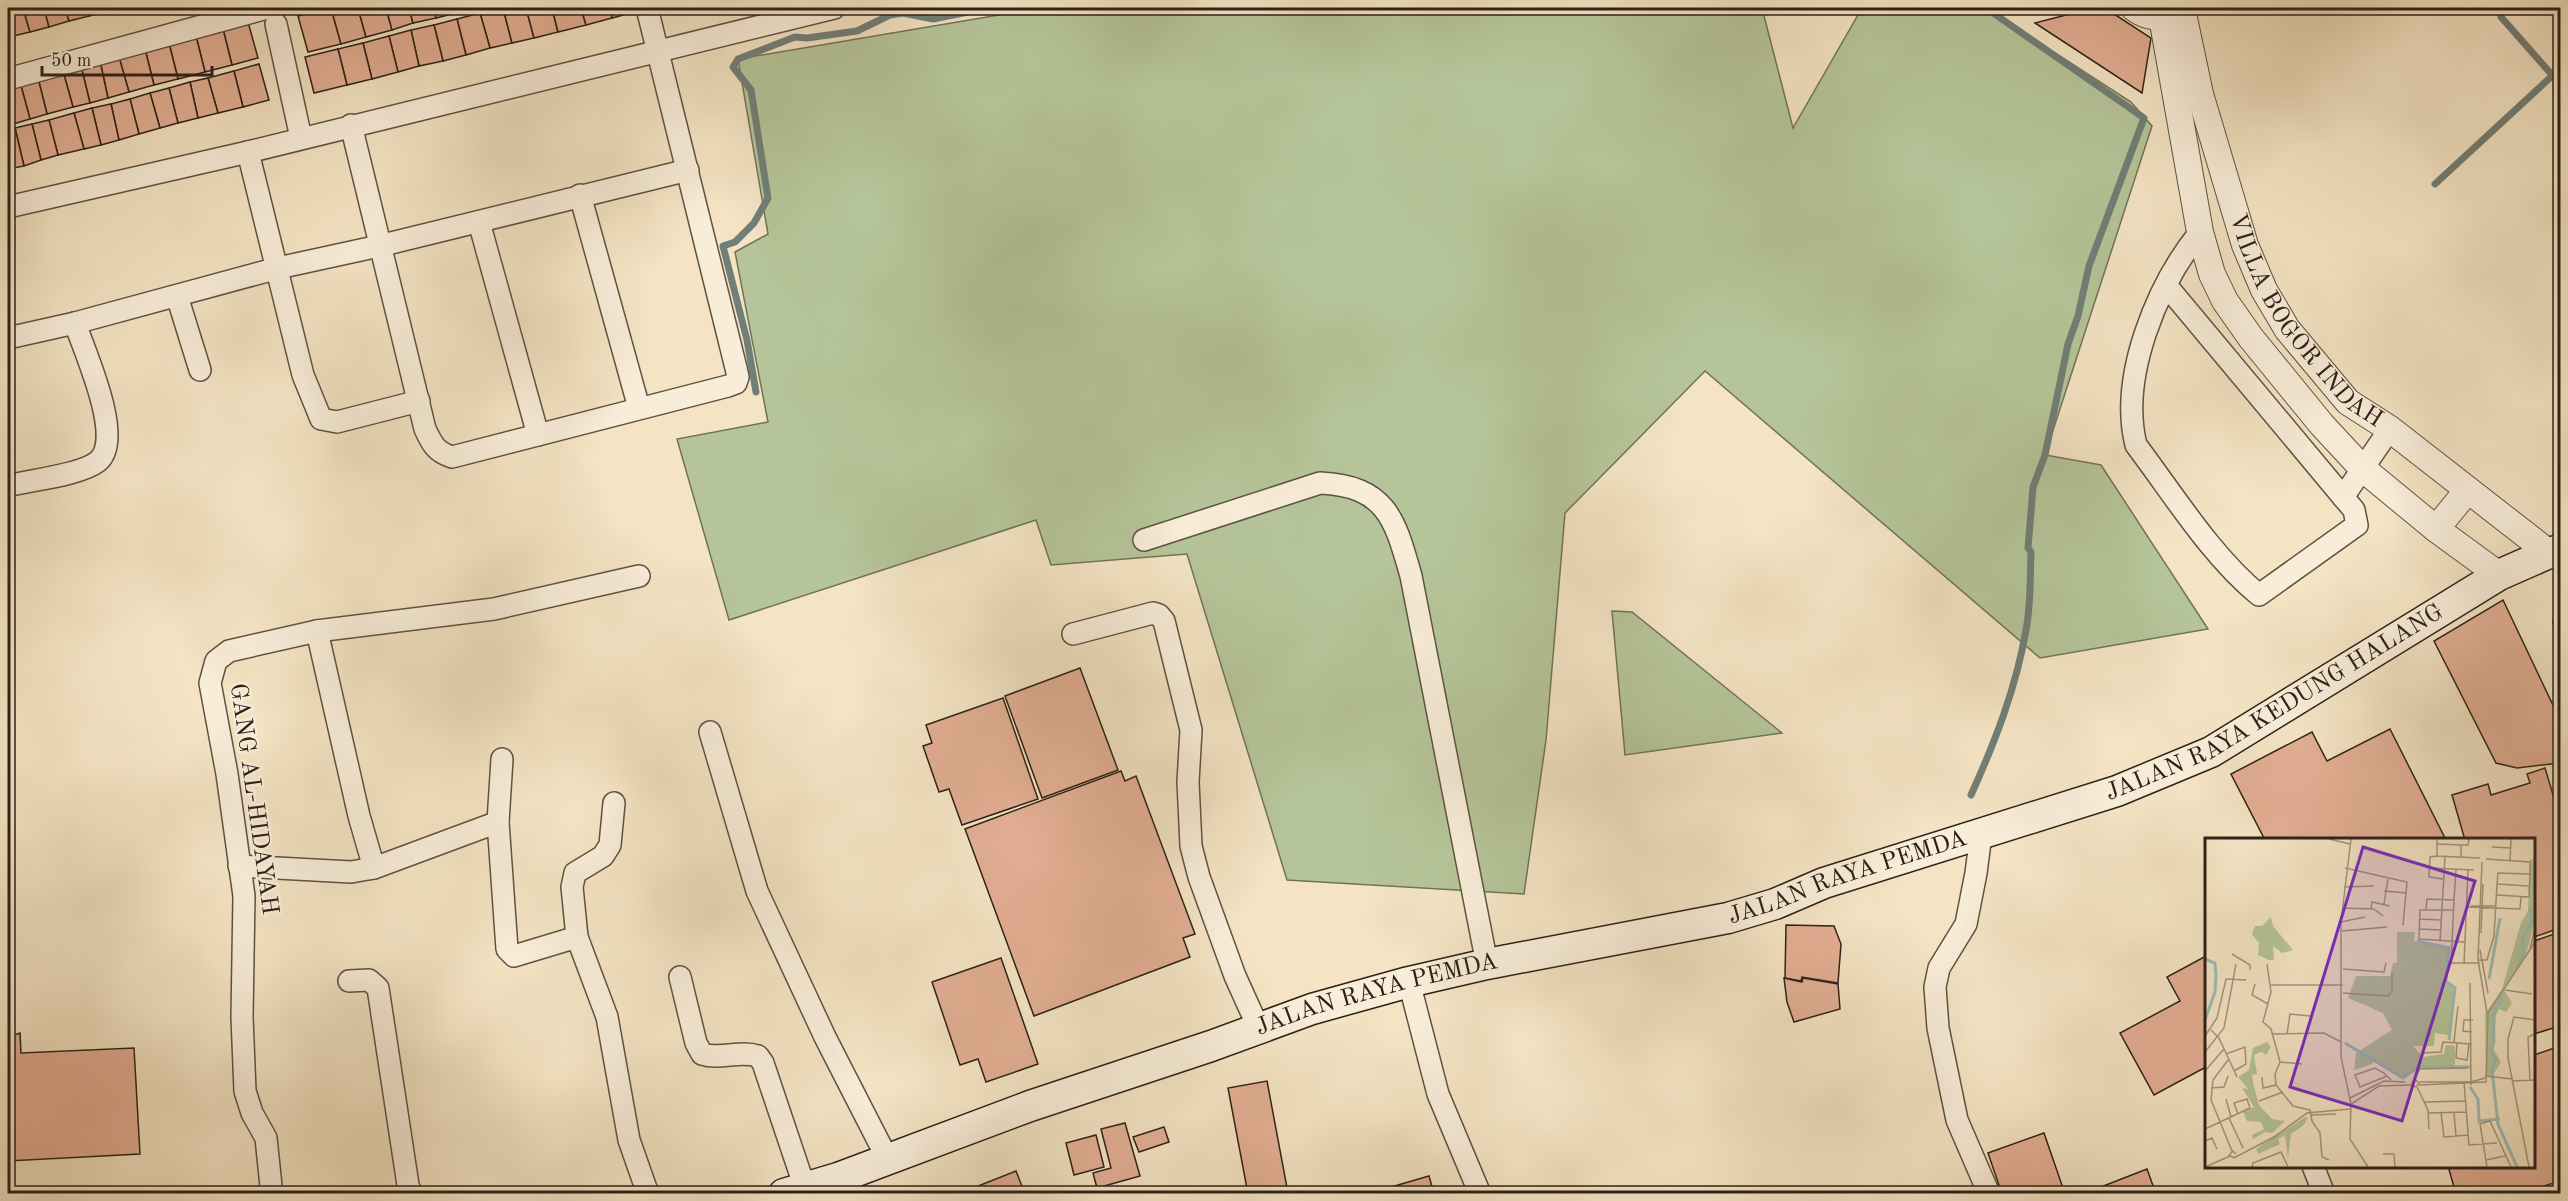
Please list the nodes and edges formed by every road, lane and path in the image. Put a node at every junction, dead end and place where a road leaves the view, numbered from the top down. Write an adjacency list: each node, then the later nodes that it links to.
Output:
1 (647, 8): 6 (street)
2 (834, 8): 6 (street)
3 (2134, 8): 5 (street, VILLA BOGOR INDAH)
4 (270, 11): 7 (street); 10 (street)
5 (2176, 11): 8 (street, VILLA BOGOR INDAH)
6 (658, 51): 9 (street); 12 (street)
7 (8, 79)
8 (2188, 97): 16 (street, VILLA BOGOR INDAH); 26 (street, VILLA BOGOR INDAH)
9 (351, 125): 10 (street); 17 (street)
10 (301, 138): 11 (street)
11 (248, 152): 14 (street); 18 (street)
12 (688, 170): 13 (street); 25 (street)
13 (580, 195): 15 (street); 25 (street)
14 (8, 207)
15 (479, 222): 17 (street); 27 (street)
16 (2200, 232): 19 (street); 28 (street, VILLA BOGOR INDAH)
17 (379, 246): 18 (street); 24 (street)
18 (278, 268): 20 (street); 24 (street)
19 (2166, 285): 31 (street); 31 (street)
20 (177, 296): 21 (street); 23 (street)
21 (75, 323): 22 (street); 29 (street)
22 (8, 338)
23 (200, 370)
24 (419, 401): 27 (street)
25 (639, 408): 27 (street)
26 (2390, 429): 28 (street); 30 (street, VILLA BOGOR INDAH)
27 (538, 435)
28 (2362, 468): 31 (street); 32 (street, VILLA BOGOR INDAH)
29 (9, 480)
30 (2468, 491): 32 (street); 34 (street, VILLA BOGOR INDAH)
31 (2343, 497)
32 (2436, 529): 35 (street, VILLA BOGOR INDAH)
33 (1144, 540): 47 (street)
34 (2555, 551): 35 (main road, JALAN RAYA KEDUNG HALANG)
35 (2499, 575): 43 (main road, JALAN RAYA KEDUNG HALANG)
36 (639, 576): 37 (street, GANG AL-HIDAYAH)
37 (317, 631): 44 (street, GANG AL-HIDAYAH); 45 (street)
38 (1073, 634): 51 (street)
39 (710, 732): 52 (street)
40 (502, 759): 42 (street)
41 (614, 803): 46 (street)
42 (498, 822): 45 (street); 46 (street)
43 (1980, 834): 47 (main road, JALAN RAYA PEMDA); 59 (street)
44 (239, 866): 45 (street); 55 (street, GANG AL-HIDAYAH)
45 (374, 868)
46 (577, 937): 57 (street)
47 (1487, 964): 50 (main road, JALAN RAYA PEMDA)
48 (680, 977): 54 (street)
49 (349, 981): 56 (street)
50 (1409, 982): 51 (main road, JALAN RAYA PEMDA); 58 (street)
51 (1259, 1029): 52 (main road, JALAN RAYA PEMDA)
52 (888, 1160): 54 (main road, JALAN RAYA PEMDA)
53 (2313, 1168): 60 (street)
54 (794, 1191)
55 (268, 1194)
56 (411, 1194)
57 (648, 1194)
58 (1480, 1194)
59 (1989, 1194)
60 (2324, 1194)

